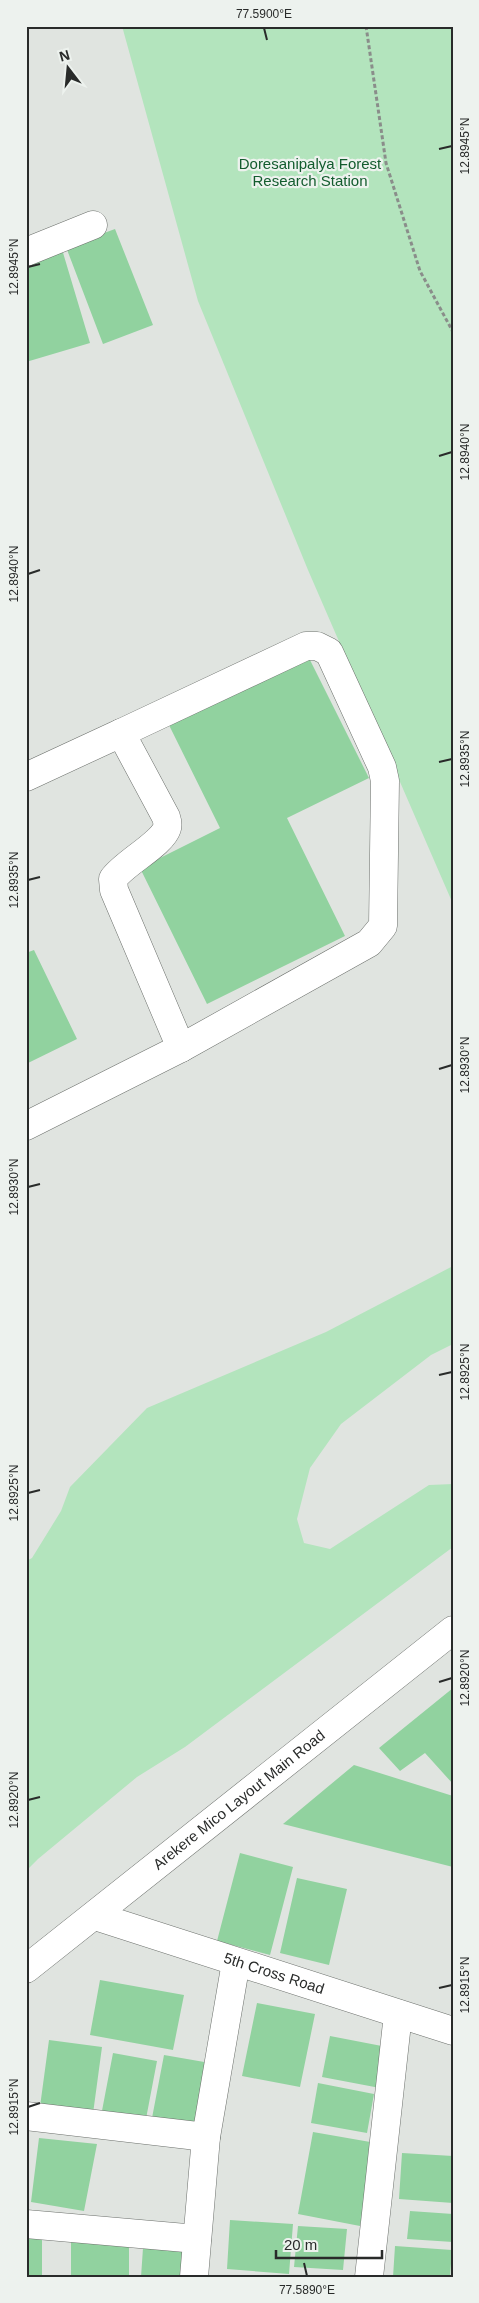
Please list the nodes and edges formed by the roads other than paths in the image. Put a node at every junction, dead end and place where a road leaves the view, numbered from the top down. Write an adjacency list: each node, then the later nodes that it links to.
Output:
1 (93, 225): 2 (street)
2 (26, 252)
3 (121, 733): 4 (street); 5 (street); 5 (street)
4 (26, 777)
5 (181, 1048): 6 (street)
6 (30, 1115)
7 (453, 1630): 8 (street, Arekere Mico Layout Main Road)
8 (95, 1916): 9 (street, 5th Cross Road); 10 (street, Arekere Mico Layout Main Road)
9 (236, 1962): 11 (street, 5th Cross Road); 14 (street)
10 (26, 1969)
11 (398, 2014): 12 (street, 5th Cross Road); 18 (street)
12 (453, 2031)
13 (26, 2116): 14 (street)
14 (206, 2137): 16 (street)
15 (26, 2224): 16 (street)
16 (197, 2239): 17 (street)
17 (194, 2277)
18 (369, 2277)

